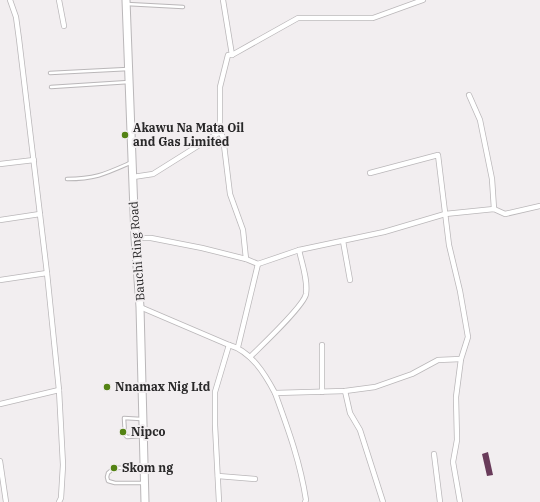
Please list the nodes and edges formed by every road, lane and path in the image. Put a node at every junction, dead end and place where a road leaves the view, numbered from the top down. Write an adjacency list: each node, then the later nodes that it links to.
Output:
1 (10, 0): 16 (street)
2 (59, 0): 3 (street); 8 (street)
3 (63, 0)
4 (223, 0): 9 (street)
5 (423, 0): 9 (street)
6 (126, 2): 7 (lane); 10 (main road, Bauchi Ring Road)
7 (183, 7)
8 (64, 26)
9 (232, 55): 15 (street)
10 (129, 69): 11 (lane); 12 (main road, Bauchi Ring Road)
11 (50, 73)
12 (129, 82): 13 (lane); 17 (main road, Bauchi Ring Road)
13 (51, 87)
14 (469, 95): 23 (street)
15 (220, 132): 20 (street); 30 (street)
16 (34, 160): 18 (street); 24 (street)
17 (133, 162): 20 (main road, Bauchi Ring Road); 21 (lane)
18 (0, 164)
19 (370, 173): 25 (street)
20 (133, 177): 27 (main road, Bauchi Ring Road)
21 (67, 179)
22 (540, 206): 23 (street)
23 (494, 209): 25 (street)
24 (40, 214): 26 (street); 32 (street)
25 (446, 214): 28 (street); 40 (street)
26 (0, 220)
27 (135, 238): 30 (street); 35 (main road, Bauchi Ring Road)
28 (343, 241): 29 (street); 34 (street)
29 (299, 250): 31 (street); 39 (street)
30 (246, 259): 31 (street)
31 (258, 264): 38 (street)
32 (47, 273): 33 (street); 41 (street)
33 (0, 280)
34 (350, 280)
35 (140, 307): 36 (street); 46 (main road, Bauchi Ring Road)
36 (229, 345): 38 (street); 51 (street)
37 (322, 345): 43 (street)
38 (238, 347): 39 (street)
39 (250, 357): 44 (street)
40 (461, 359): 42 (street); 61 (street)
41 (59, 390): 45 (street); 55 (street)
42 (345, 391): 43 (street); 59 (street)
43 (322, 392): 44 (street)
44 (275, 393): 58 (street)
45 (0, 404)
46 (143, 419): 47 (main road, Bauchi Ring Road); 47 (lane)
47 (144, 436): 50 (main road, Bauchi Ring Road)
48 (434, 454): 60 (street)
49 (0, 461): 54 (street)
50 (144, 467): 53 (main road, Bauchi Ring Road); 53 (lane)
51 (218, 476): 52 (street); 57 (street)
52 (255, 479)
53 (145, 483): 56 (main road, Bauchi Ring Road)
54 (6, 502)
55 (59, 502)
56 (145, 502)
57 (219, 502)
58 (305, 502)
59 (383, 502)
60 (440, 502)
61 (460, 502)

